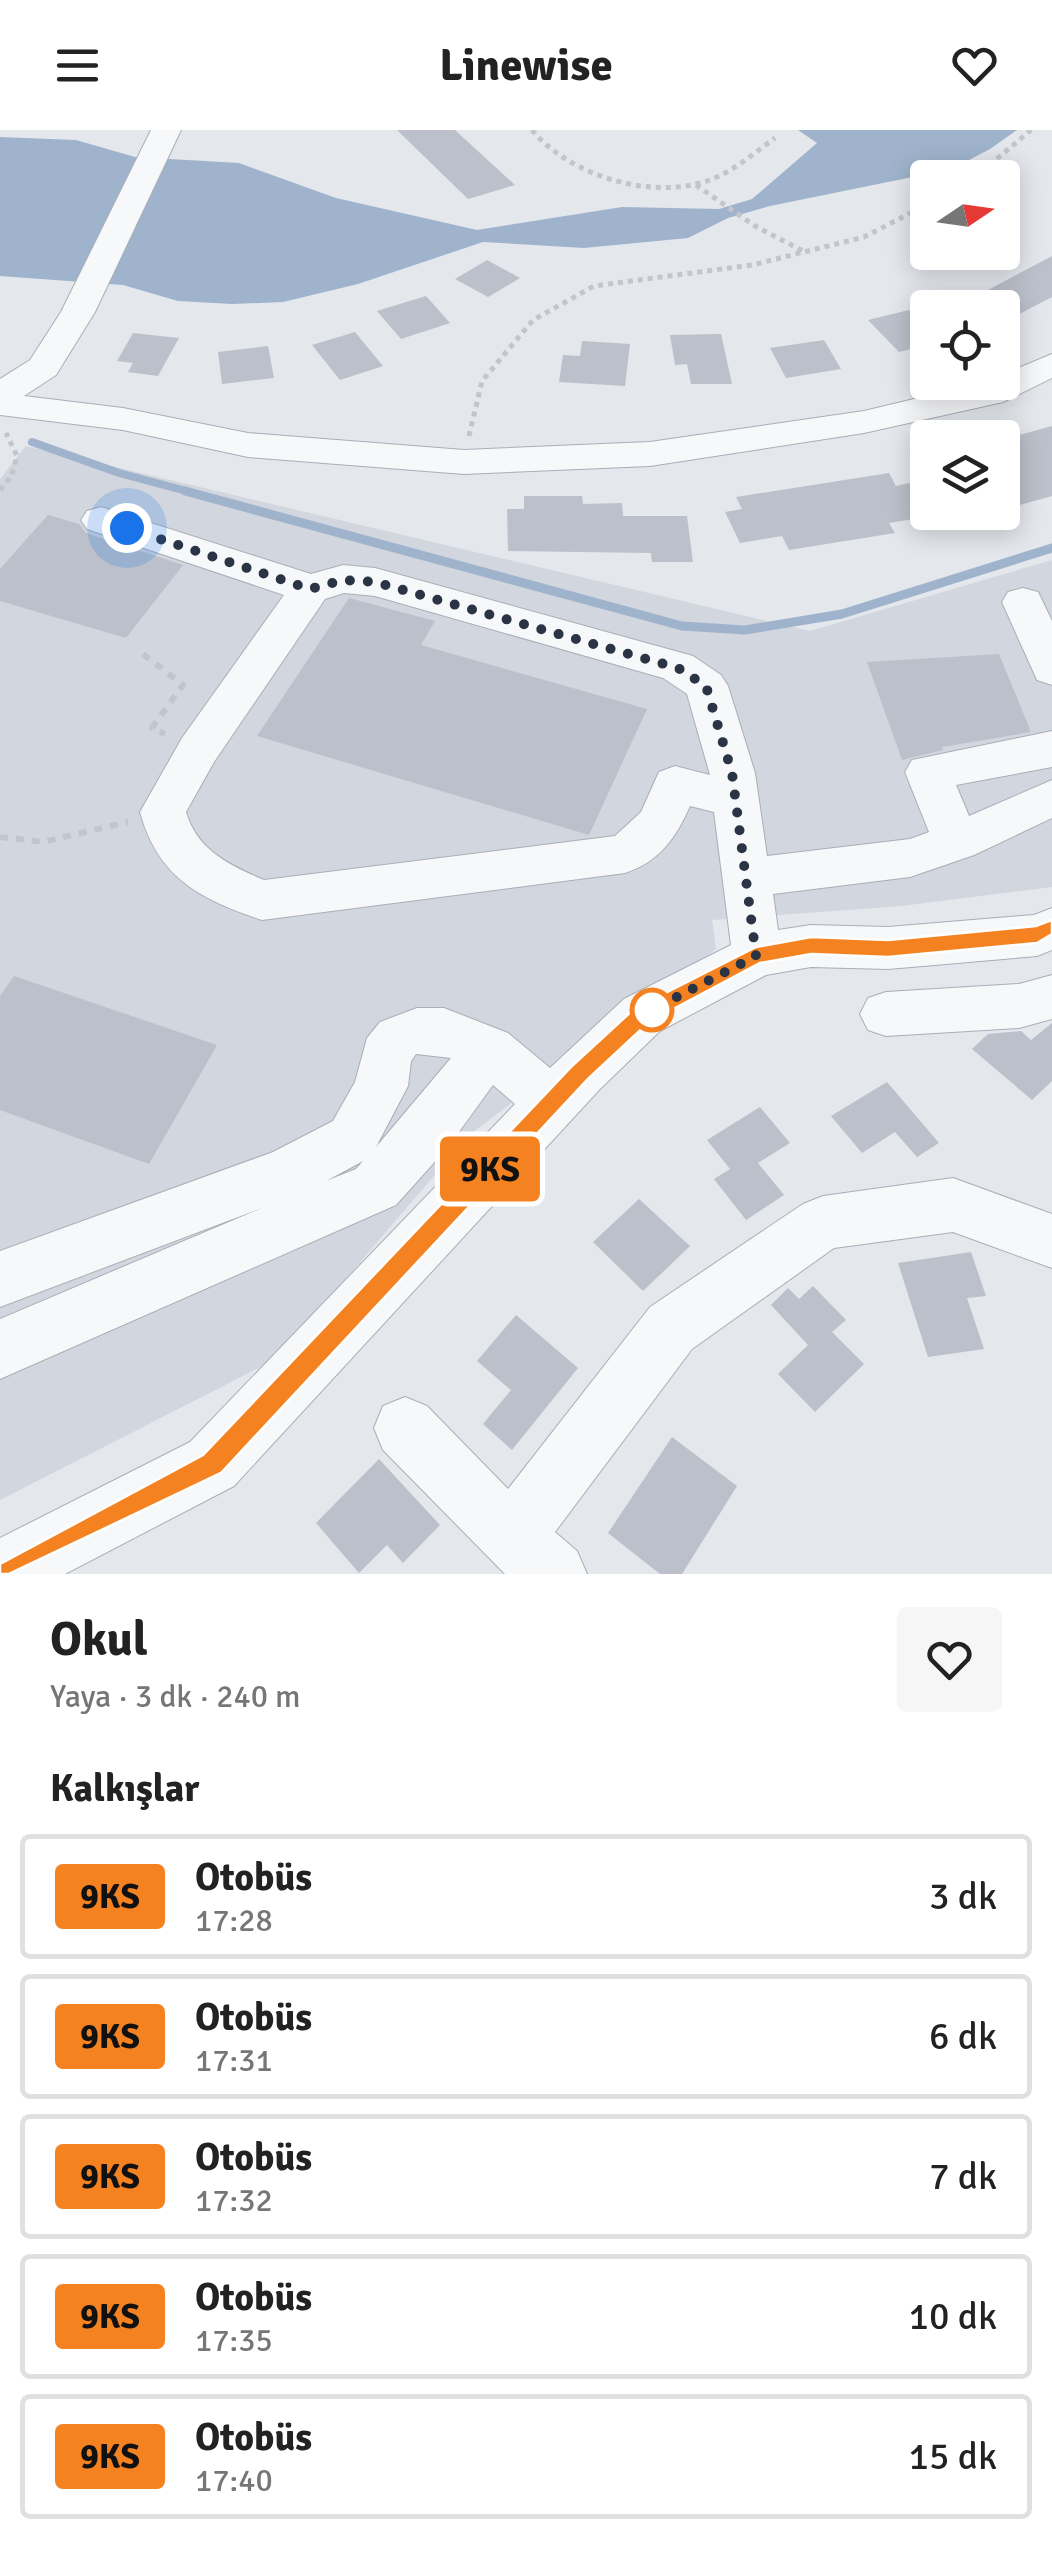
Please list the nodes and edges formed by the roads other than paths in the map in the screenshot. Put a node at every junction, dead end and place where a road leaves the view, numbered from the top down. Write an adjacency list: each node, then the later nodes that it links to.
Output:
1 (161, 138): 3 (street)
2 (1052, 366): 4 (street)
3 (0, 395)
4 (0, 404)
5 (101, 520): 6 (street)
6 (310, 589): 11 (street); 11 (street)
7 (1023, 602): 8 (street)
8 (1052, 670)
9 (1052, 748): 12 (street)
10 (1052, 798): 12 (street)
11 (735, 800): 13 (street)
12 (957, 842): 13 (street)
13 (745, 878): 15 (street)
14 (1052, 928): 15 (street)
15 (756, 956): 19 (street)
16 (1052, 997): 17 (street)
17 (886, 1014)
18 (490, 1048): 19 (street); 21 (street); 22 (street)
19 (552, 1102): 25 (street)
20 (1052, 1241): 24 (street)
21 (0, 1279)
22 (0, 1350)
23 (405, 1428): 24 (street)
24 (532, 1556)
25 (0, 1574)

